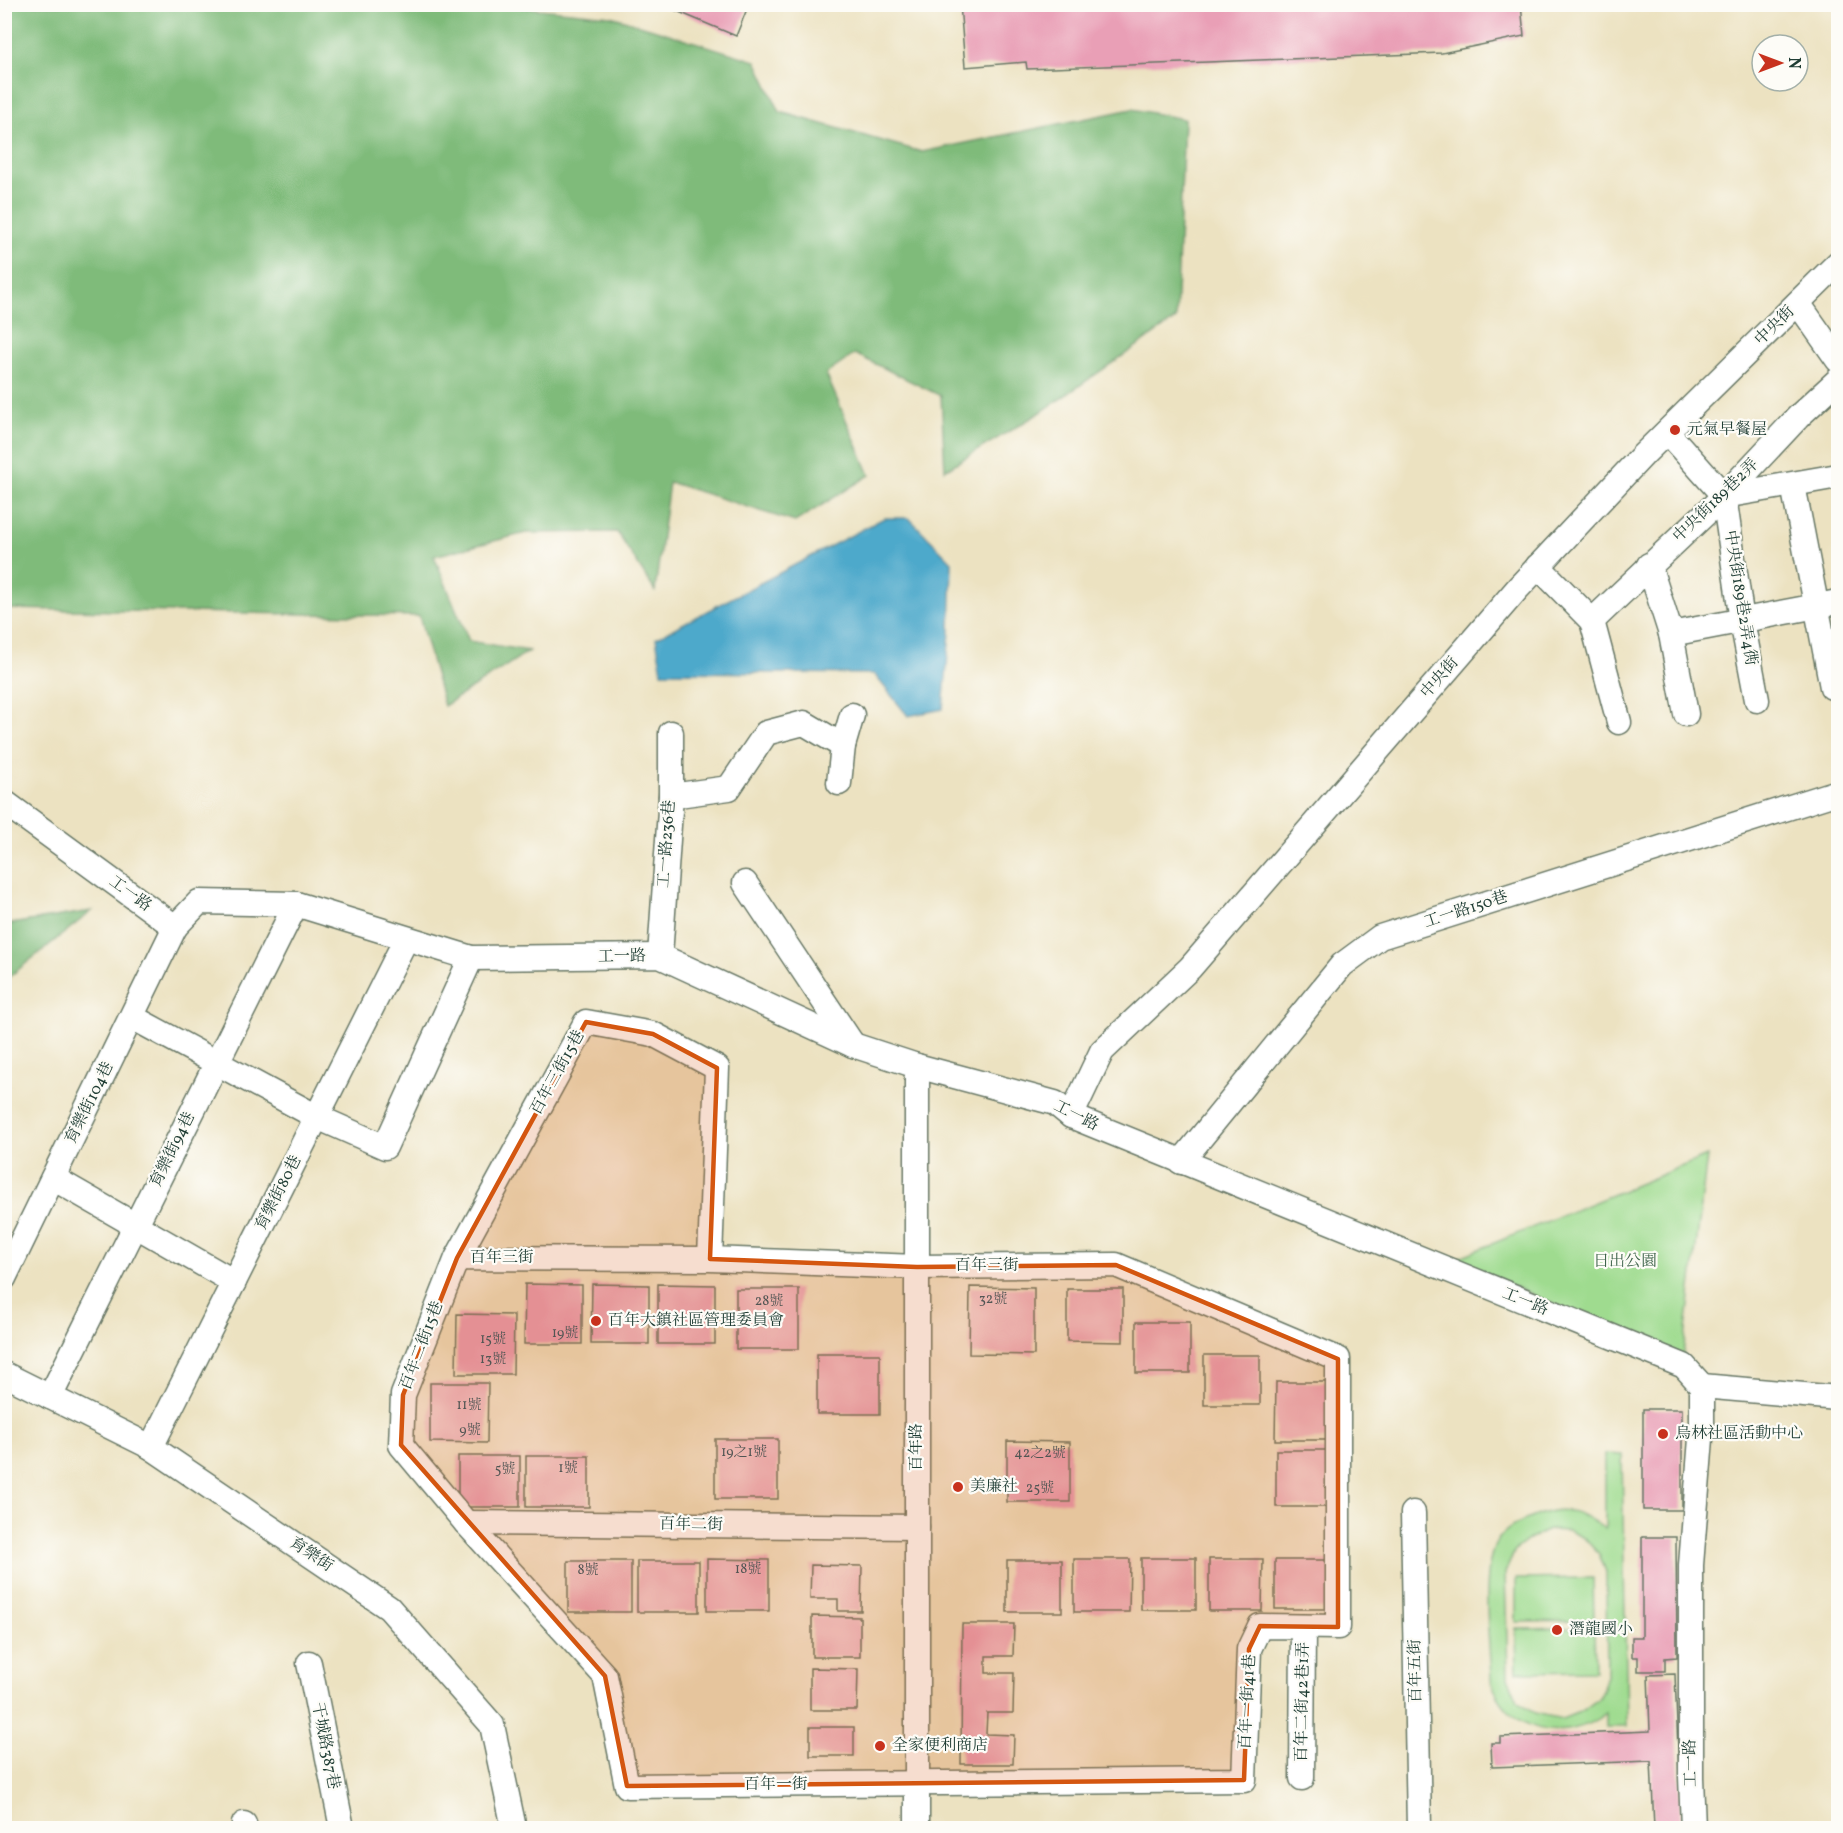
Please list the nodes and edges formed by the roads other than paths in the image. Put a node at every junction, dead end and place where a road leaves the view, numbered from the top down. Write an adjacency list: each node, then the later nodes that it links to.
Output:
1 (1839, 263): 2 (street, 中央街)
2 (1798, 303): 3 (street); 5 (street, 中央街)
3 (1839, 360)
4 (1839, 380): 8 (street, 中央街189巷2弄)
5 (1666, 432): 8 (street); 10 (street, 中央街)
6 (1839, 476): 7 (street)
7 (1793, 485): 8 (street); 11 (street)
8 (1724, 496): 9 (street, 中央街189巷2弄); 13 (street, 中央街189巷2弄4衖)
9 (1649, 565): 12 (street, 中央街189巷2弄); 14 (street)
10 (1538, 566): 12 (street); 36 (street, 中央街)
11 (1827, 604): 13 (street); 15 (street)
12 (1592, 621): 19 (street)
13 (1742, 621): 14 (street); 16 (street, 中央街189巷2弄4衖)
14 (1671, 634): 17 (street)
15 (1832, 687)
16 (1757, 700)
17 (1686, 714)
18 (852, 715): 21 (street)
19 (1619, 722)
20 (670, 733): 24 (street, 工一路236巷)
21 (843, 746): 22 (street); 24 (street)
22 (839, 783)
23 (1839, 792): 38 (street, 工一路150巷)
24 (670, 796): 30 (street, 工一路236巷)
25 (4, 802): 28 (street, 工一路)
26 (745, 883): 33 (street)
27 (296, 904): 28 (street, 工一路); 29 (street, 工一路); 34 (street, 育樂街94巷)
28 (175, 927): 32 (street, 育樂街104巷)
29 (406, 939): 31 (street, 工一路); 37 (street, 育樂街80巷)
30 (660, 956): 31 (street, 工一路); 33 (street, 工一路)
31 (471, 958): 37 (street)
32 (132, 1017): 34 (street); 39 (street, 育樂街104巷)
33 (853, 1045): 35 (street, 工一路)
34 (216, 1065): 37 (street); 40 (street, 育樂街94巷)
35 (916, 1066): 36 (street, 工一路); 43 (street, 百年路)
36 (1071, 1116): 38 (street, 工一路)
37 (317, 1117): 45 (street, 育樂街80巷)
38 (1181, 1162): 47 (street, 工一路)
39 (53, 1178): 40 (street); 44 (street, 育樂街104巷)
40 (136, 1225): 45 (street); 48 (street, 育樂街94巷)
41 (457, 1258): 42 (street, 百年三街); 42 (street, 百年三街15巷); 52 (street, 百年二街15巷)
42 (710, 1259): 43 (street, 百年三街)
43 (916, 1267): 53 (street, 百年路); 54 (street, 百年三街)
44 (4, 1278)
45 (234, 1282): 50 (street, 育樂街80巷)
46 (4, 1374): 48 (street, 育樂街)
47 (1702, 1386): 49 (street); 63 (street, 工一路)
48 (50, 1397): 50 (street, 育樂街)
49 (1839, 1398)
50 (152, 1447): 60 (street, 育樂街)
51 (1413, 1513): 62 (street, 百年五街)
52 (466, 1523): 53 (street, 百年二街); 58 (street, 百年一街)
53 (916, 1527): 58 (street, 百年路)
54 (1303, 1627): 56 (street, 百年二街42巷1弄); 57 (street, 百年一街41巷)
55 (309, 1663): 59 (street, 干城路387巷)
56 (1302, 1778)
57 (1244, 1780): 58 (street, 百年一街)
58 (916, 1785): 61 (street, 百年路)
59 (342, 1828)
60 (514, 1828)
61 (916, 1828)
62 (1419, 1828)
63 (1693, 1828)

